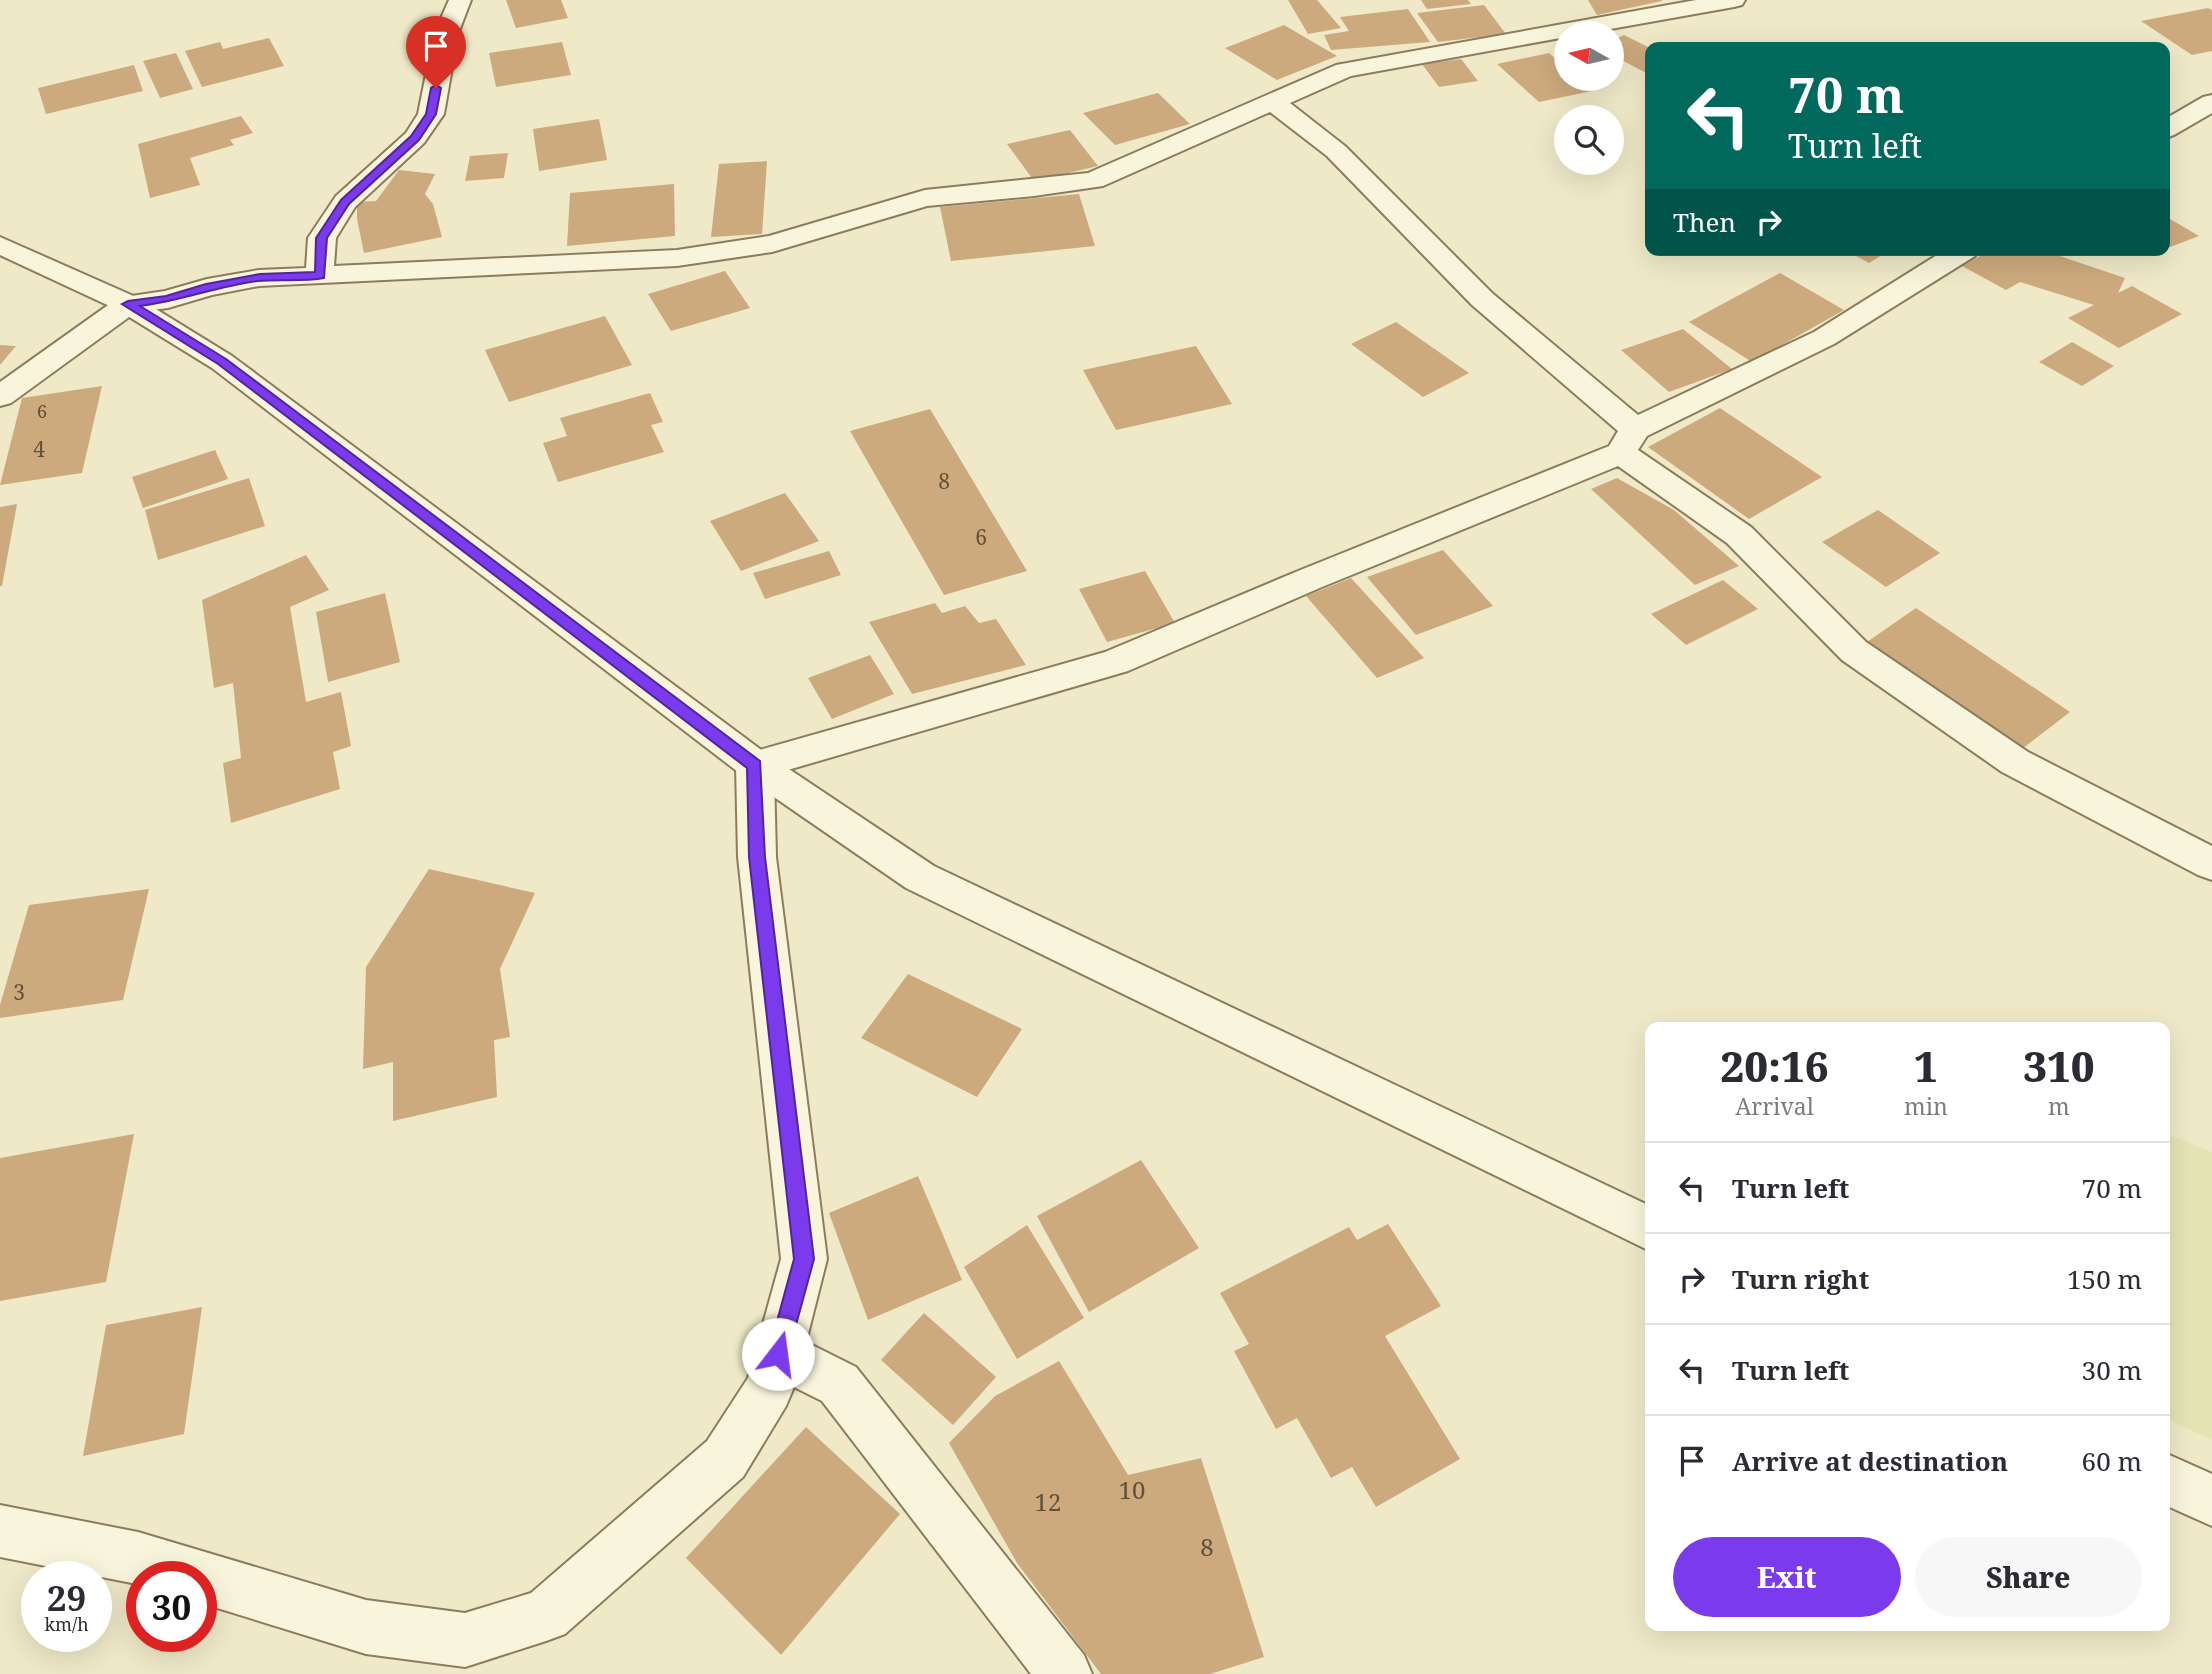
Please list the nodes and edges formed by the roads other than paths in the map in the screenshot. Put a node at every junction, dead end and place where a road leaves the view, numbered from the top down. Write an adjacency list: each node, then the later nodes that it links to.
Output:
1 (460, 0): 8 (street)
2 (1734, 0): 4 (street)
3 (2212, 102): 5 (street)
4 (1275, 103): 8 (street); 11 (street)
5 (2170, 127)
6 (0, 245): 9 (street)
7 (1955, 256): 11 (street)
8 (320, 276): 9 (street)
9 (128, 304): 10 (street); 12 (street)
10 (0, 396)
11 (1628, 441): 12 (street); 13 (street)
12 (755, 765): 14 (street); 15 (street)
13 (2212, 864)
14 (1645, 1227)
15 (778, 1354): 20 (street); 21 (street)
16 (2170, 1480): 17 (street)
17 (2212, 1501)
18 (0, 1531): 19 (street)
19 (148, 1561)
20 (217, 1582)
21 (1065, 1674)

